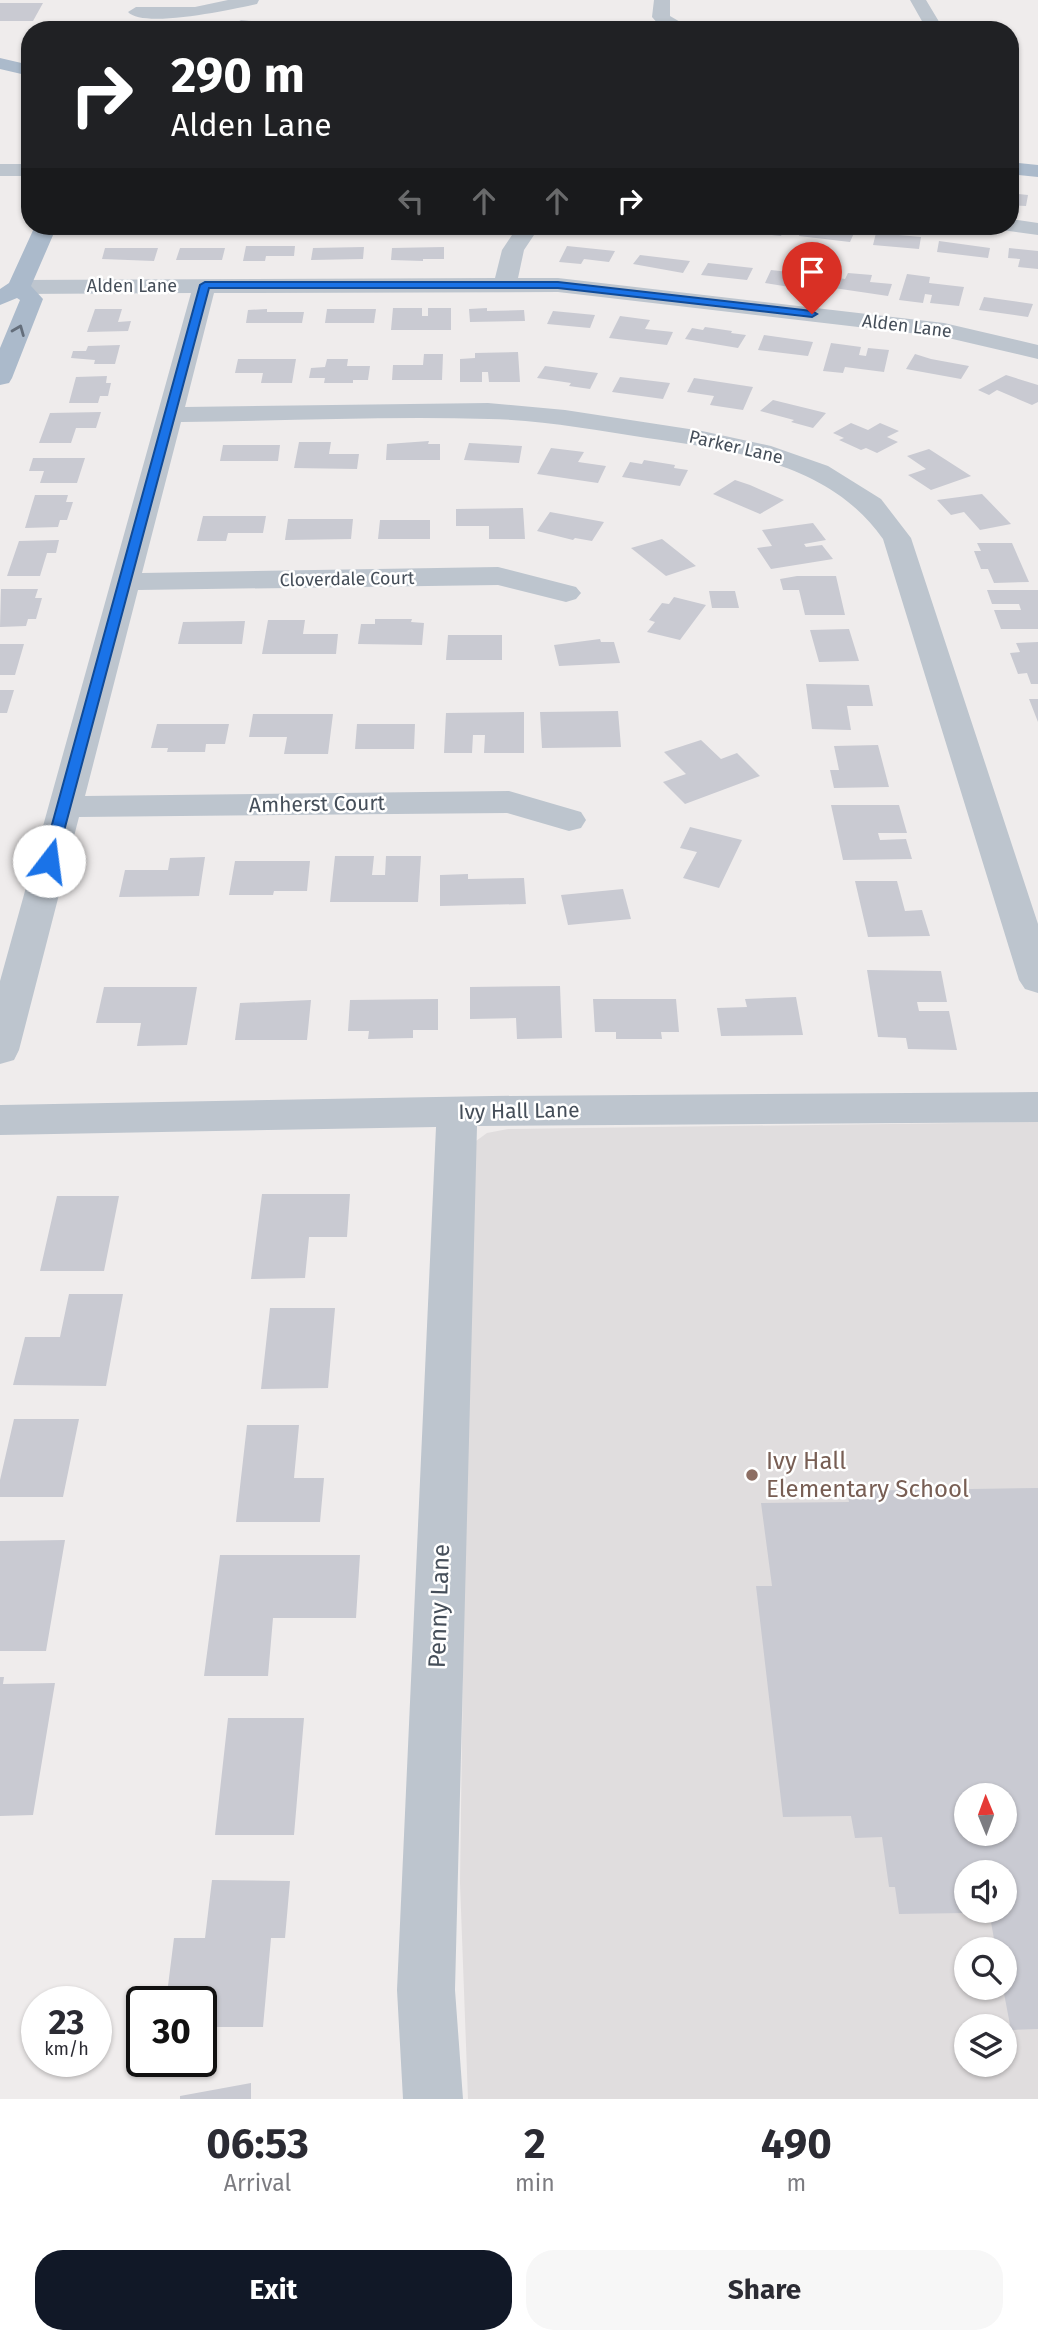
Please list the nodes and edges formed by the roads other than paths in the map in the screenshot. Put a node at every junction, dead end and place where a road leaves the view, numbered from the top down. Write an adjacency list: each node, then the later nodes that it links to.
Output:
1 (251, 0): 4 (street)
2 (662, 0): 5 (street)
3 (918, 0): 6 (street)
4 (139, 6)
5 (665, 21)
6 (931, 21)
7 (0, 52): 8 (main road)
8 (21, 54)
9 (0, 63): 10 (main road)
10 (21, 67)
11 (1019, 156): 12 (main road)
12 (1038, 158)
13 (1019, 169): 16 (main road)
14 (0, 170): 15 (street)
15 (21, 170)
16 (1038, 171)
17 (1019, 226): 18 (street)
18 (1038, 229)
19 (41, 235): 23 (main road)
20 (523, 235): 21 (street)
21 (505, 284): 22 (street, Alden Lane); 24 (street, Alden Lane)
22 (205, 285): 23 (street, Alden Lane); 26 (street)
23 (10, 293): 25 (main road, one-way to 23)
24 (1038, 352)
25 (0, 378)
26 (169, 415): 27 (street); 31 (street, Parker Lane)
27 (126, 582): 28 (street, Cloverdale Court); 29 (street)
28 (566, 593)
29 (63, 807): 30 (street, Amherst Court); 32 (street)
30 (569, 820)
31 (1038, 979)
32 (0, 1050)
33 (1038, 1107): 34 (street, Ivy Hall Lane)
34 (457, 1112): 35 (street, Ivy Hall Lane); 36 (street, Penny Lane)
35 (0, 1120)
36 (433, 2099)

